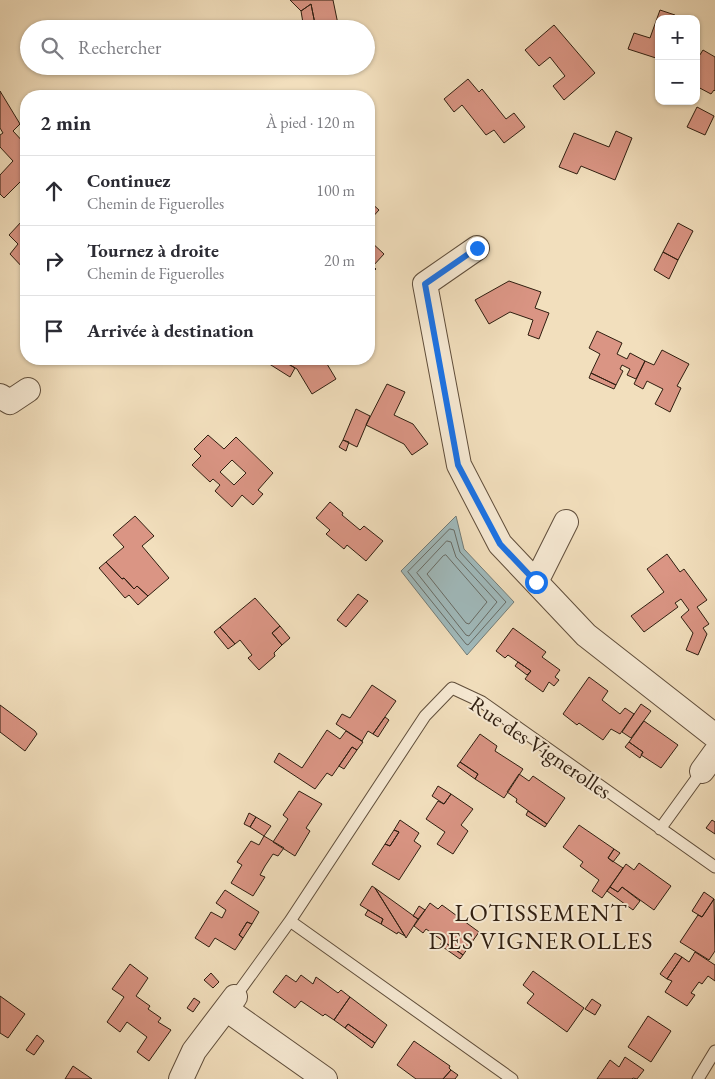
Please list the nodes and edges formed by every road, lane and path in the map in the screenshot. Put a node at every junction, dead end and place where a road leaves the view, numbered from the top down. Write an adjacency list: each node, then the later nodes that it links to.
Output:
1 (477, 248): 5 (street)
2 (28, 390): 3 (street)
3 (0, 396)
4 (566, 522): 5 (street)
5 (536, 582): 6 (street)
6 (715, 736)
7 (709, 762): 8 (lane)
8 (660, 829): 9 (lane, Rue des Vignerolles); 10 (lane, Rue des Vignerolles)
9 (715, 868)
10 (290, 921): 11 (lane, Rue des Vignerolles); 15 (lane)
11 (230, 1003): 13 (street, Rue des Vignerolles); 14 (street)
12 (715, 1051): 16 (lane)
13 (181, 1079)
14 (325, 1079)
15 (512, 1079)
16 (698, 1079)

